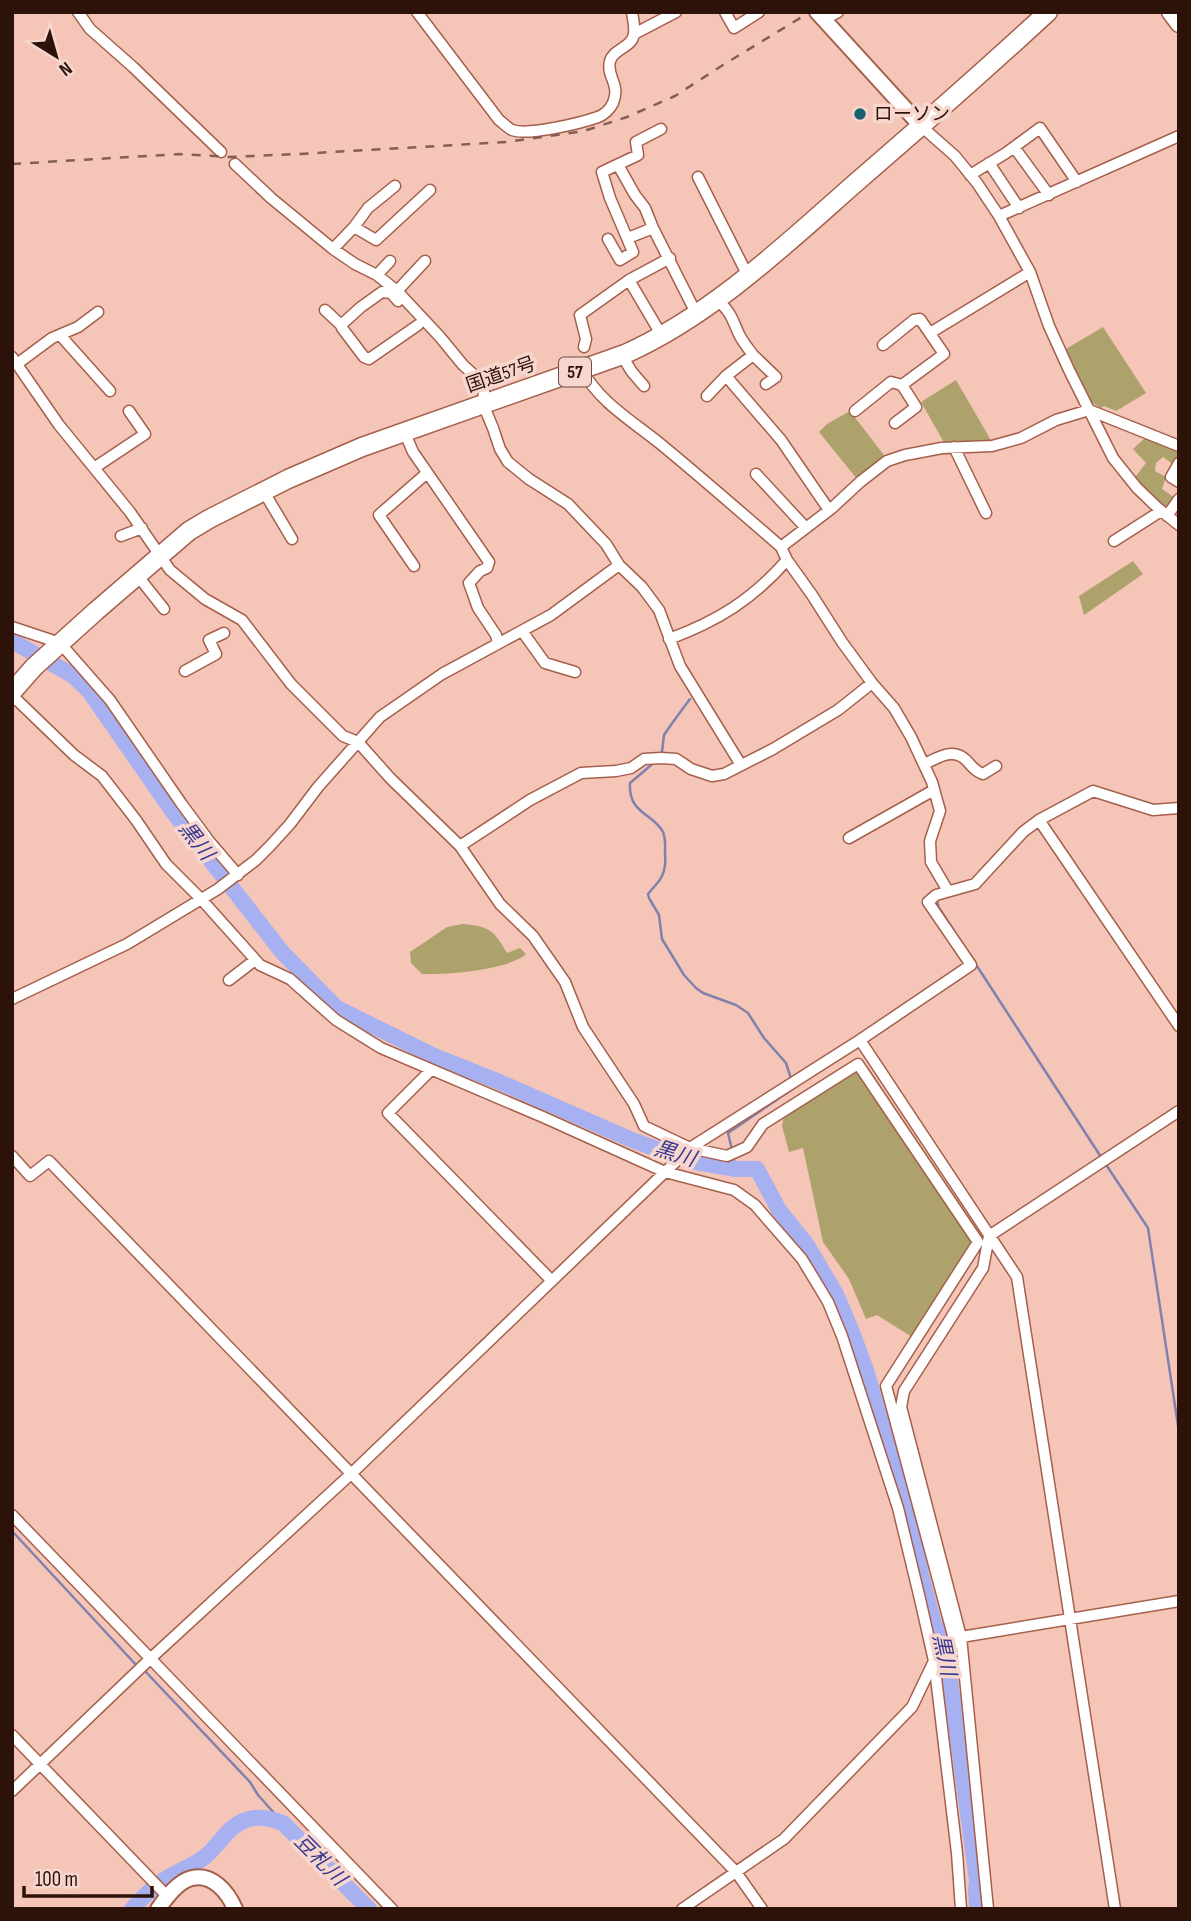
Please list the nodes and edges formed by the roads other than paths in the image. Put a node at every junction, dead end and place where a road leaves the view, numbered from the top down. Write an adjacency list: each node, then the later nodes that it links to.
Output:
1 (78, 12): 16 (street)
2 (417, 12): 11 (street)
3 (632, 12): 11 (street)
4 (676, 12): 11 (street)
5 (725, 12): 6 (street)
6 (759, 12)
7 (1048, 12): 12 (highway, 国道57号 / 57)
8 (1170, 12): 10 (main road)
9 (827, 15): 12 (street)
10 (1179, 24)
11 (634, 34)
12 (921, 126): 20 (street); 38 (highway, 国道57号 / 57)
13 (661, 129): 19 (street)
14 (1179, 136): 22 (street)
15 (1014, 147): 17 (street); 22 (street); 25 (street)
16 (220, 152)
17 (989, 163): 20 (street); 26 (street)
18 (235, 164): 32 (street)
19 (618, 165): 29 (street); 30 (street)
20 (971, 175): 27 (street)
21 (698, 177): 38 (street)
22 (1077, 182): 25 (street)
23 (395, 187): 28 (street)
24 (430, 190): 28 (street)
25 (1049, 195): 26 (street)
26 (1019, 208): 27 (street)
27 (999, 216): 36 (street)
28 (354, 227): 32 (street)
29 (653, 228): 30 (street); 33 (street)
30 (628, 238): 31 (street)
31 (608, 239)
32 (333, 249): 37 (street)
33 (670, 258): 39 (street); 44 (street)
34 (390, 261): 37 (street)
35 (425, 261): 40 (street)
36 (1030, 272): 47 (street); 64 (street)
37 (377, 275): 40 (street)
38 (748, 276): 41 (highway, 国道57号 / 57)
39 (629, 280): 49 (street); 51 (street)
40 (397, 291): 55 (street)
41 (716, 299): 44 (highway, 国道57号 / 57); 52 (street)
42 (325, 310): 45 (street)
43 (98, 312): 48 (street)
44 (696, 313): 49 (highway, 国道57号 / 57)
45 (341, 325): 46 (street); 46 (street)
46 (418, 325): 55 (street)
47 (930, 333): 50 (street); 59 (street)
48 (60, 335): 54 (street); 61 (street)
49 (662, 336): 53 (highway, 国道57号 / 57)
50 (883, 345)
51 (584, 347)
52 (753, 355): 57 (street); 58 (street)
53 (622, 356): 56 (highway, 国道57号 / 57); 60 (street)
54 (15, 360): 72 (street)
55 (463, 365): 63 (street)
56 (582, 370): 63 (highway, 国道57号 / 57); 87 (street)
57 (726, 376): 62 (street); 78 (street)
58 (766, 384)
59 (902, 385): 66 (street); 67 (street)
60 (643, 386)
61 (110, 391)
62 (707, 396)
63 (483, 404): 68 (highway, 国道57号 / 57); 90 (street)
64 (1089, 410): 69 (street); 70 (street); 80 (street)
65 (129, 411): 72 (street)
66 (855, 411)
67 (895, 423)
68 (404, 431): 73 (street); 76 (highway, 国道57号 / 57)
69 (1179, 446)
70 (954, 447): 78 (street); 79 (street)
71 (1179, 463): 75 (street)
72 (94, 468): 82 (street)
73 (427, 473): 91 (street); 98 (street)
74 (757, 474): 83 (street)
75 (1179, 482)
76 (264, 492): 85 (street); 88 (highway, 国道57号 / 57)
77 (1179, 499): 80 (street)
78 (828, 510): 83 (street)
79 (986, 513)
80 (1164, 513): 81 (street); 86 (street)
81 (1179, 525)
82 (142, 528): 84 (street); 88 (street)
83 (806, 528): 87 (street)
84 (121, 536)
85 (292, 539)
86 (1114, 541)
87 (781, 547): 89 (street)
88 (160, 555): 92 (highway, 国道57号 / 57); 105 (street)
89 (787, 561): 97 (street); 102 (street)
90 (619, 565): 95 (street); 97 (street)
91 (414, 566)
92 (137, 575): 93 (street); 99 (highway, 国道57号 / 57)
93 (164, 609)
94 (12, 627): 99 (street)
95 (522, 631): 98 (street); 101 (street)
96 (224, 633): 100 (street)
97 (669, 639): 107 (street)
98 (498, 643): 105 (street)
99 (56, 647): 103 (highway, 国道57号 / 57); 114 (street)
100 (186, 671)
101 (575, 672)
102 (872, 684): 106 (street); 107 (street)
103 (12, 692)
104 (12, 698): 116 (street)
105 (358, 743): 113 (street); 114 (street)
106 (924, 764): 108 (street); 109 (street)
107 (741, 765): 113 (street)
108 (996, 766)
109 (934, 790): 112 (street); 115 (street)
110 (1179, 808): 111 (street)
111 (1040, 820): 115 (street); 120 (street)
112 (849, 838)
113 (460, 846): 124 (street)
114 (238, 875): 116 (street)
115 (948, 891): 121 (street)
116 (202, 900): 117 (street); 119 (street)
117 (256, 960): 118 (street); 122 (street)
118 (235, 980)
119 (12, 999)
120 (1179, 1026)
121 (860, 1040): 124 (street); 127 (street)
122 (431, 1070): 126 (street); 128 (street)
123 (1179, 1111): 127 (street)
124 (690, 1148): 126 (street); 133 (street)
125 (12, 1157): 129 (street)
126 (666, 1172): 128 (street); 135 (street)
127 (989, 1236): 132 (street); 133 (street)
128 (552, 1281): 129 (street)
129 (352, 1473): 134 (street); 139 (street)
130 (12, 1515): 134 (street)
131 (1179, 1601): 132 (street)
132 (1069, 1618): 133 (street); 148 (street)
133 (958, 1640): 135 (street); 147 (street)
134 (150, 1658): 137 (street); 143 (street)
135 (934, 1661): 139 (street); 146 (street)
136 (12, 1735): 137 (street)
137 (41, 1764): 138 (street); 140 (street)
138 (12, 1791)
139 (736, 1872): 144 (street); 145 (street)
140 (168, 1897): 141 (street); 142 (street)
141 (158, 1909)
142 (235, 1909)
143 (392, 1909)
144 (682, 1909)
145 (762, 1909)
146 (961, 1909)
147 (988, 1909)
148 (1115, 1909)

